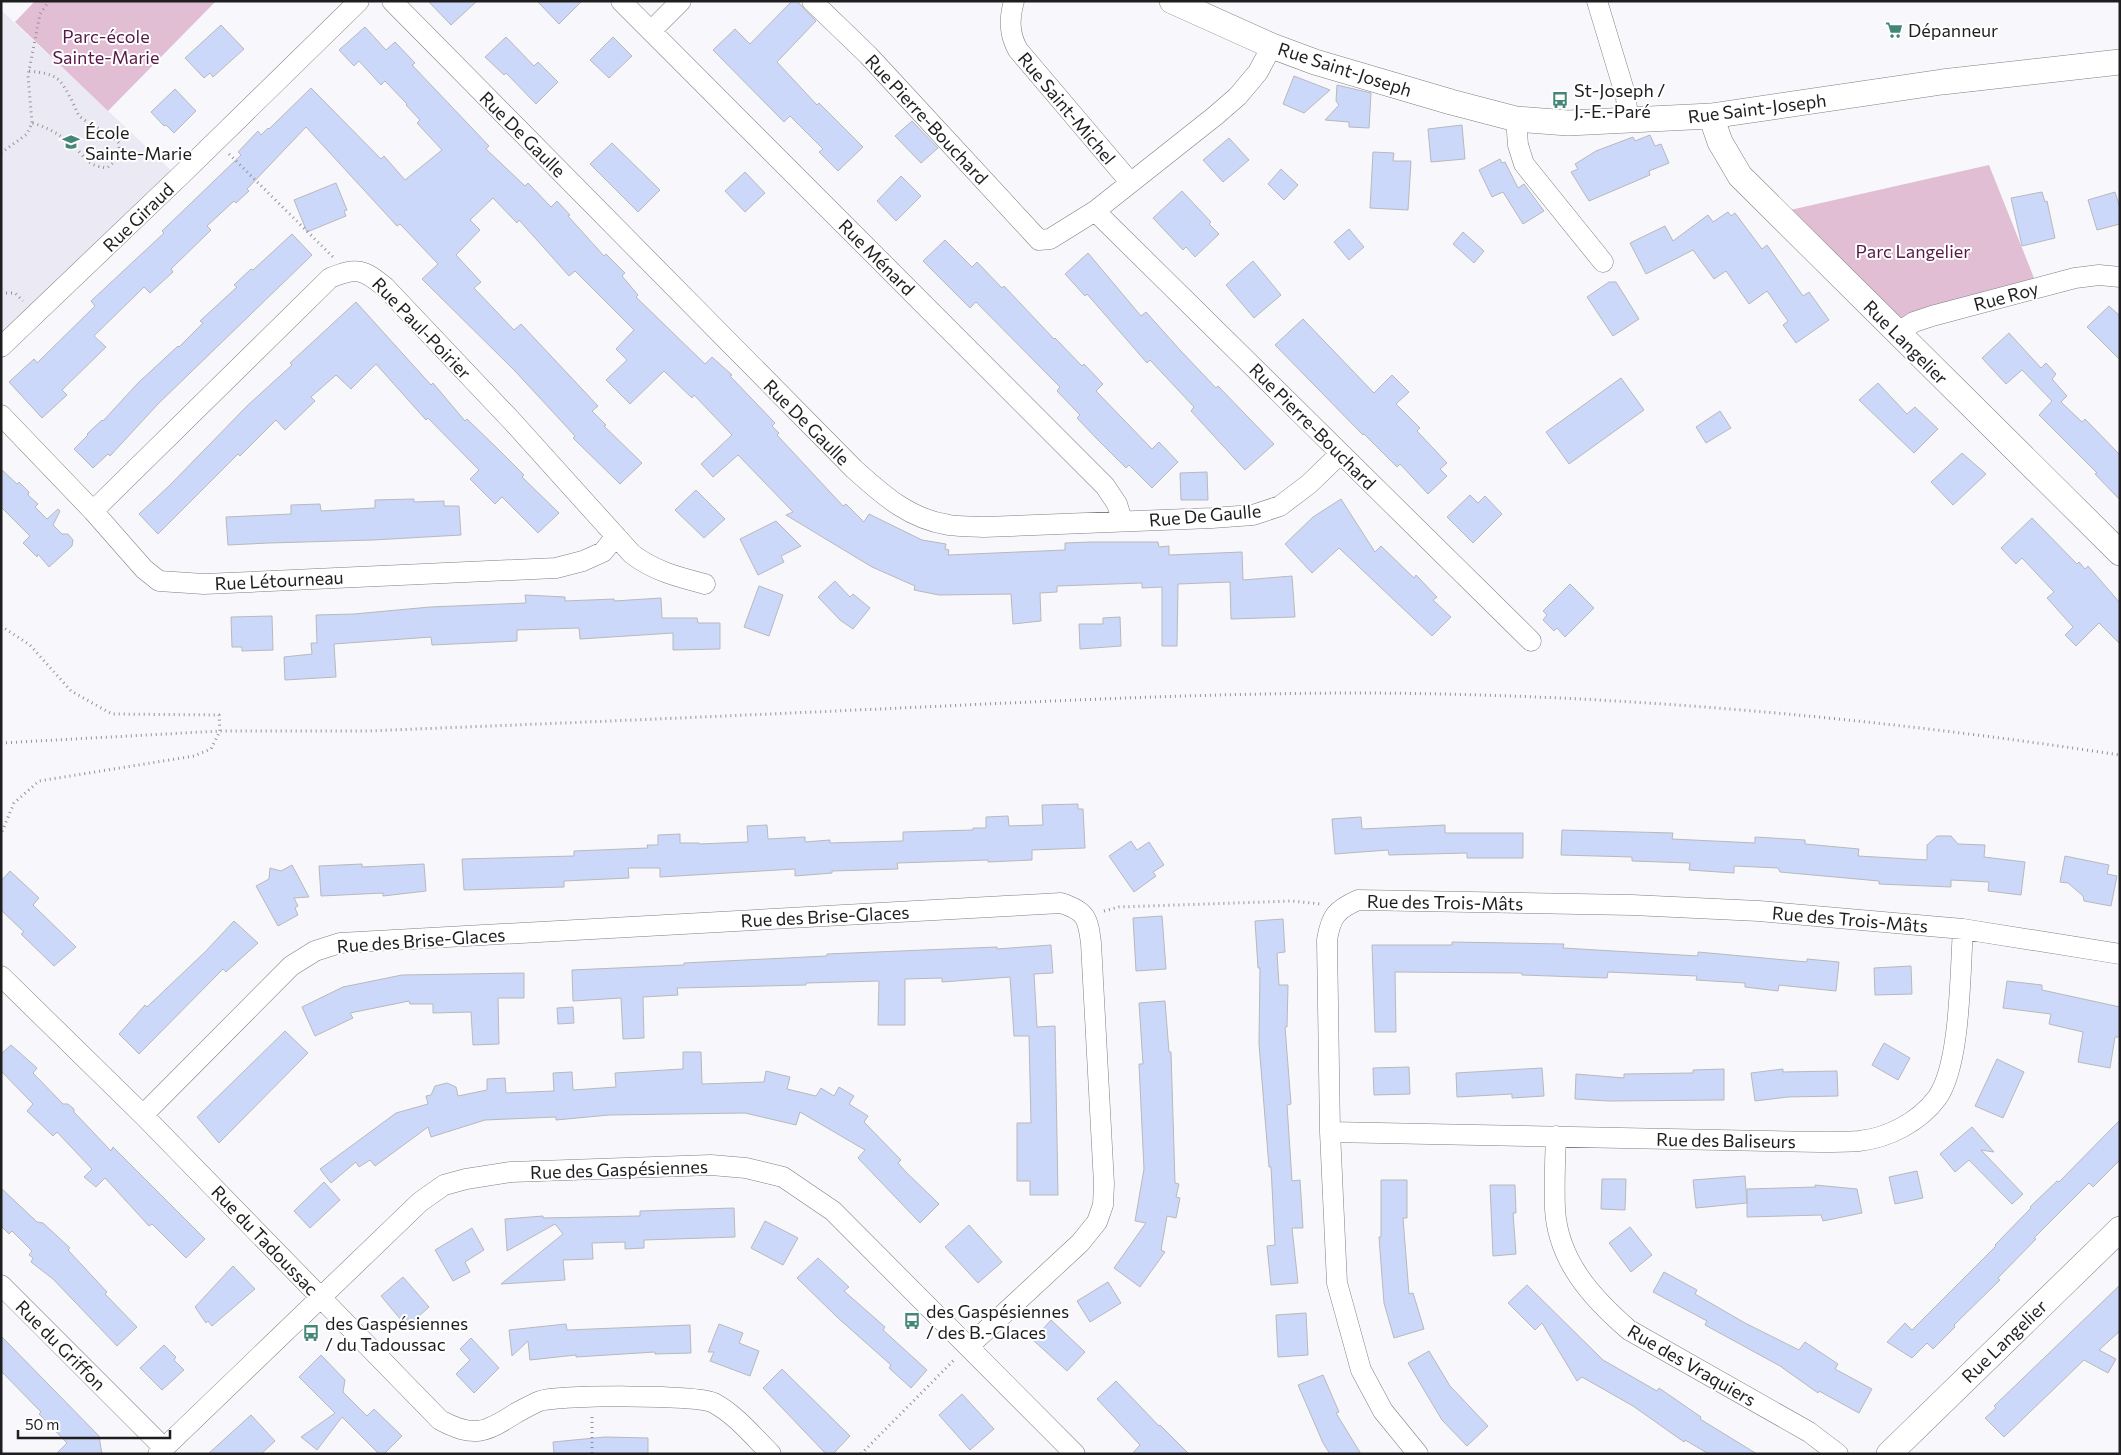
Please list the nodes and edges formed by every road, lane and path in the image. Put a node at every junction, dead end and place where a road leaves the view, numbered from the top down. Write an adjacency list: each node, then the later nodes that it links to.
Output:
1 (48, 1): 13 (path)
2 (359, 1): 18 (street, Rue Giraud)
3 (392, 1): 30 (street, Rue De Gaulle)
4 (621, 1): 10 (street, Rue Ménard)
5 (682, 1): 10 (street)
6 (812, 1): 21 (street, Rue Pierre-Bouchard)
7 (1014, 1): 20 (street, Rue Saint-Michel)
8 (1172, 1): 11 (street, Rue Saint-Joseph)
9 (1597, 1): 16 (street)
10 (651, 32): 30 (street, Rue Ménard)
11 (1272, 46): 15 (street, Rue Saint-Joseph); 20 (street)
12 (2120, 62): 14 (street, Rue Saint-Joseph)
13 (29, 71): 17 (path); 17 (path)
14 (1711, 116): 16 (street, Rue Saint-Joseph); 25 (street, Rue Langelier)
15 (1516, 119): 16 (street, Rue Saint-Joseph); 22 (street)
16 (1628, 122)
17 (32, 123): 19 (path)
18 (216, 141): 23 (path); 26 (street, Rue Giraud)
19 (1, 152)
20 (1130, 182): 21 (street)
21 (1095, 211): 28 (street, Rue Pierre-Bouchard)
22 (1603, 262)
23 (346, 271): 29 (street); 31 (street, Rue Paul-Poirier)
24 (2120, 277): 25 (street, Rue Roy)
25 (1897, 333): 32 (street, Rue Langelier)
26 (1, 347)
27 (1, 415): 29 (street, Rue Létourneau)
28 (1340, 454): 30 (street, Rue De Gaulle); 35 (street, Rue Pierre-Bouchard)
29 (93, 511): 31 (street, Rue Létourneau)
30 (1122, 520)
31 (616, 536): 33 (street, Rue Paul-Poirier)
32 (2120, 553)
33 (705, 584)
34 (1, 626): 36 (path)
35 (1531, 641)
36 (220, 730): 37 (path); 38 (path); 39 (path)
37 (1, 743)
38 (2120, 754)
39 (1, 834)
40 (1343, 907): 41 (path); 42 (street, Rue des Trois-Mâts); 46 (street, Rue des Trois-Mâts)
41 (1088, 922): 45 (street, Rue des Brise-Glaces); 51 (street)
42 (1963, 929): 43 (street, Rue des Trois-Mâts); 47 (street, Rue des Baliseurs)
43 (2120, 954)
44 (1, 976): 45 (street, Rue du Tadoussac)
45 (143, 1115): 50 (street, Rue du Tadoussac)
46 (1330, 1132): 47 (street, Rue des Baliseurs); 58 (street, Rue des Trois-Mâts)
47 (1556, 1136): 59 (street, Rue des Vraquiers)
48 (2120, 1229): 60 (street, Rue Langelier)
49 (1, 1285): 53 (street, Rue du Griffon)
50 (321, 1298): 51 (street, Rue des Gaspésiennes); 52 (street, Rue du Tadoussac); 53 (street, Rue des Gaspésiennes)
51 (969, 1346): 56 (path); 57 (street, Rue des Gaspésiennes)
52 (592, 1397): 54 (path); 55 (street, Rue du Tadoussac)
53 (161, 1451)
54 (592, 1454)
55 (771, 1454)
56 (861, 1454)
57 (1075, 1454)
58 (1418, 1454)
59 (1838, 1454)
60 (1888, 1454)

